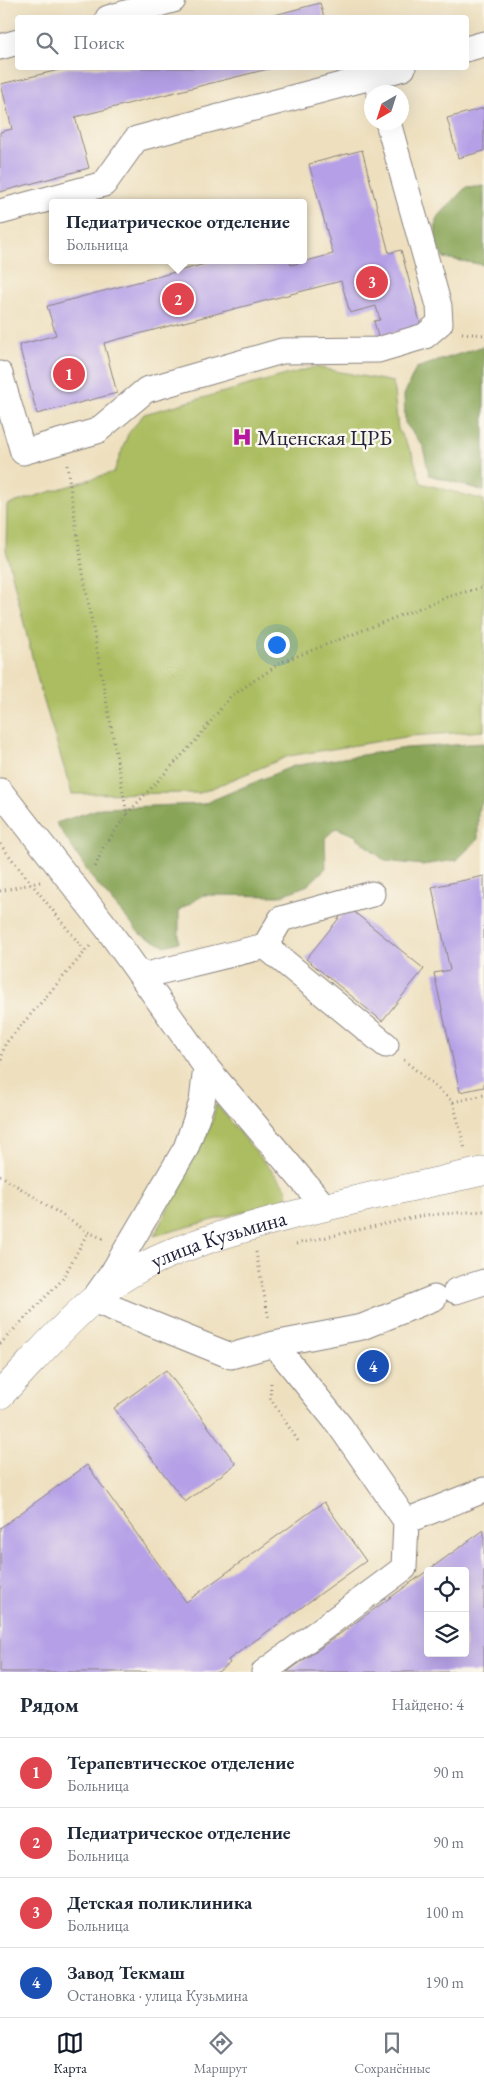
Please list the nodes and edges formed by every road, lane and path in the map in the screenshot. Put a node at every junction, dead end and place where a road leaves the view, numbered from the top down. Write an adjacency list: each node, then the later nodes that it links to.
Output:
1 (173, 0): 2 (street)
2 (119, 15)
3 (15, 43): 5 (street)
4 (484, 44): 6 (street)
5 (0, 47)
6 (469, 48)
7 (400, 70): 8 (street)
8 (377, 84): 10 (street)
9 (390, 130): 12 (street)
10 (0, 212)
11 (0, 374): 12 (street)
12 (63, 440): 15 (path)
13 (484, 587): 15 (path)
14 (0, 792): 19 (street)
15 (127, 814): 17 (path)
16 (0, 844): 21 (path)
17 (93, 873)
18 (372, 894): 20 (street)
19 (107, 928): 21 (path); 22 (street)
20 (266, 946): 22 (street); 23 (street)
21 (85, 951): 24 (path)
22 (142, 976): 25 (street)
23 (386, 1044): 27 (path)
24 (0, 1065)
25 (206, 1067): 29 (street); 32 (street)
26 (484, 1095): 27 (path)
27 (453, 1102): 28 (path)
28 (478, 1172): 29 (main road, улица Кузьмина)
29 (324, 1206): 32 (main road, улица Кузьмина)
30 (88, 1232): 33 (path)
31 (484, 1282): 34 (street)
32 (93, 1300): 34 (street); 35 (main road, улица Кузьмина)
33 (0, 1344)
34 (274, 1344): 37 (street)
35 (0, 1395)
36 (484, 1490): 37 (street)
37 (406, 1521): 38 (street)
38 (264, 1672)

